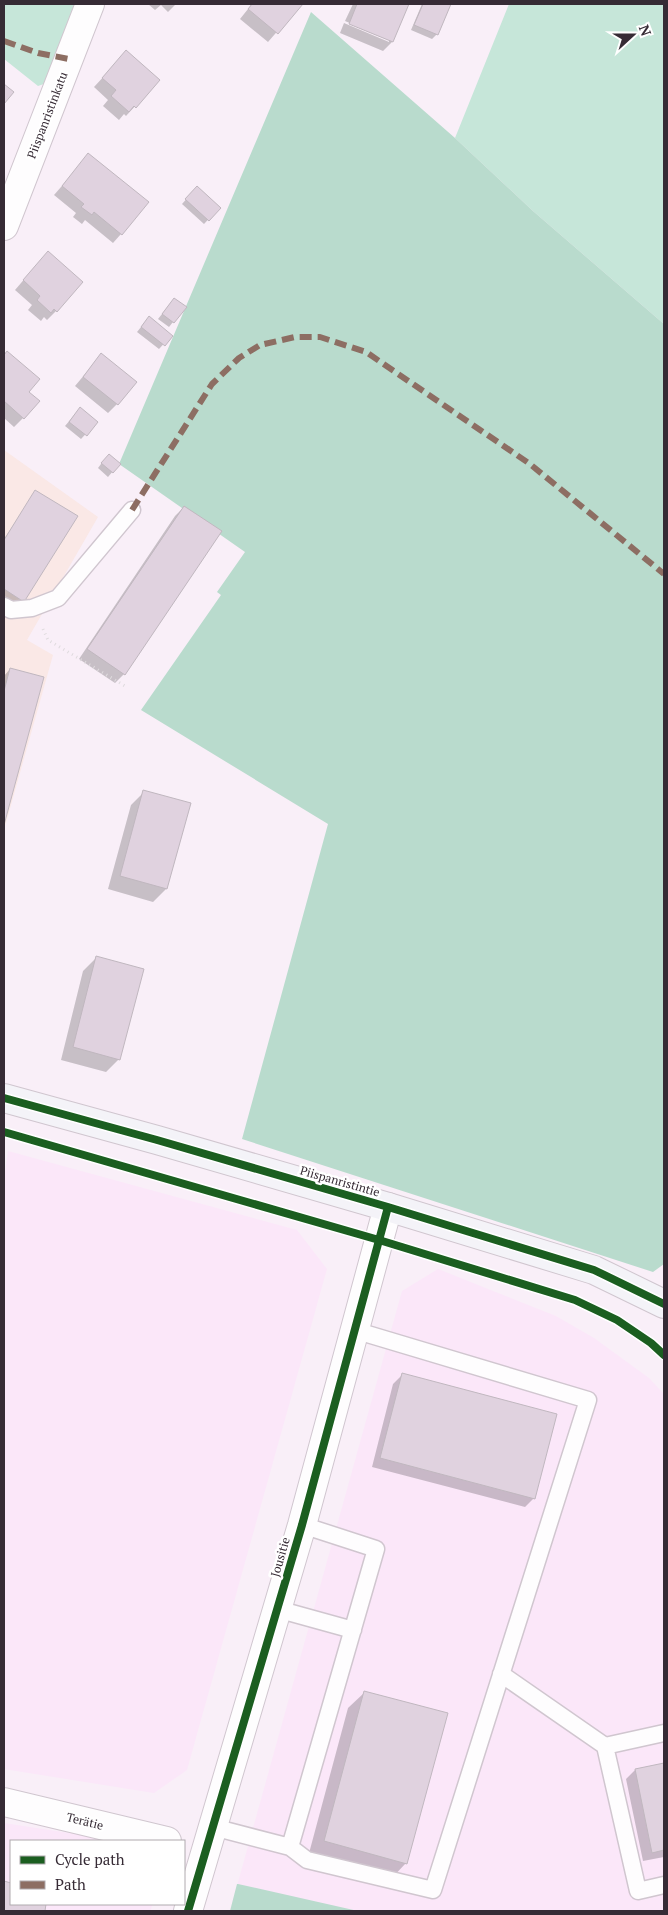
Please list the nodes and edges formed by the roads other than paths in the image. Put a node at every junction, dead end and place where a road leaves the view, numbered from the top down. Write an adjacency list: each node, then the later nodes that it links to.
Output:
1 (90, 4): 2 (street, Piispanristinkatu)
2 (4, 226)
3 (132, 510): 4 (lane)
4 (4, 606)
5 (4, 1098): 6 (street, Piispanristintie)
6 (388, 1207): 7 (street, Piispanristintie); 8 (street, Jousitie)
7 (664, 1304)
8 (354, 1330): 9 (street, Jousitie); 12 (lane)
9 (302, 1525): 10 (street, Jousitie); 11 (lane)
10 (277, 1609): 11 (lane); 17 (street, Jousitie)
11 (353, 1630): 18 (lane)
12 (501, 1674): 14 (lane); 18 (lane)
13 (664, 1733): 14 (lane)
14 (605, 1746): 19 (lane)
15 (4, 1802): 16 (street, Terätie)
16 (163, 1840)
17 (201, 1841): 18 (lane); 20 (street, Jousitie)
18 (290, 1847)
19 (664, 1885)
20 (188, 1911)

